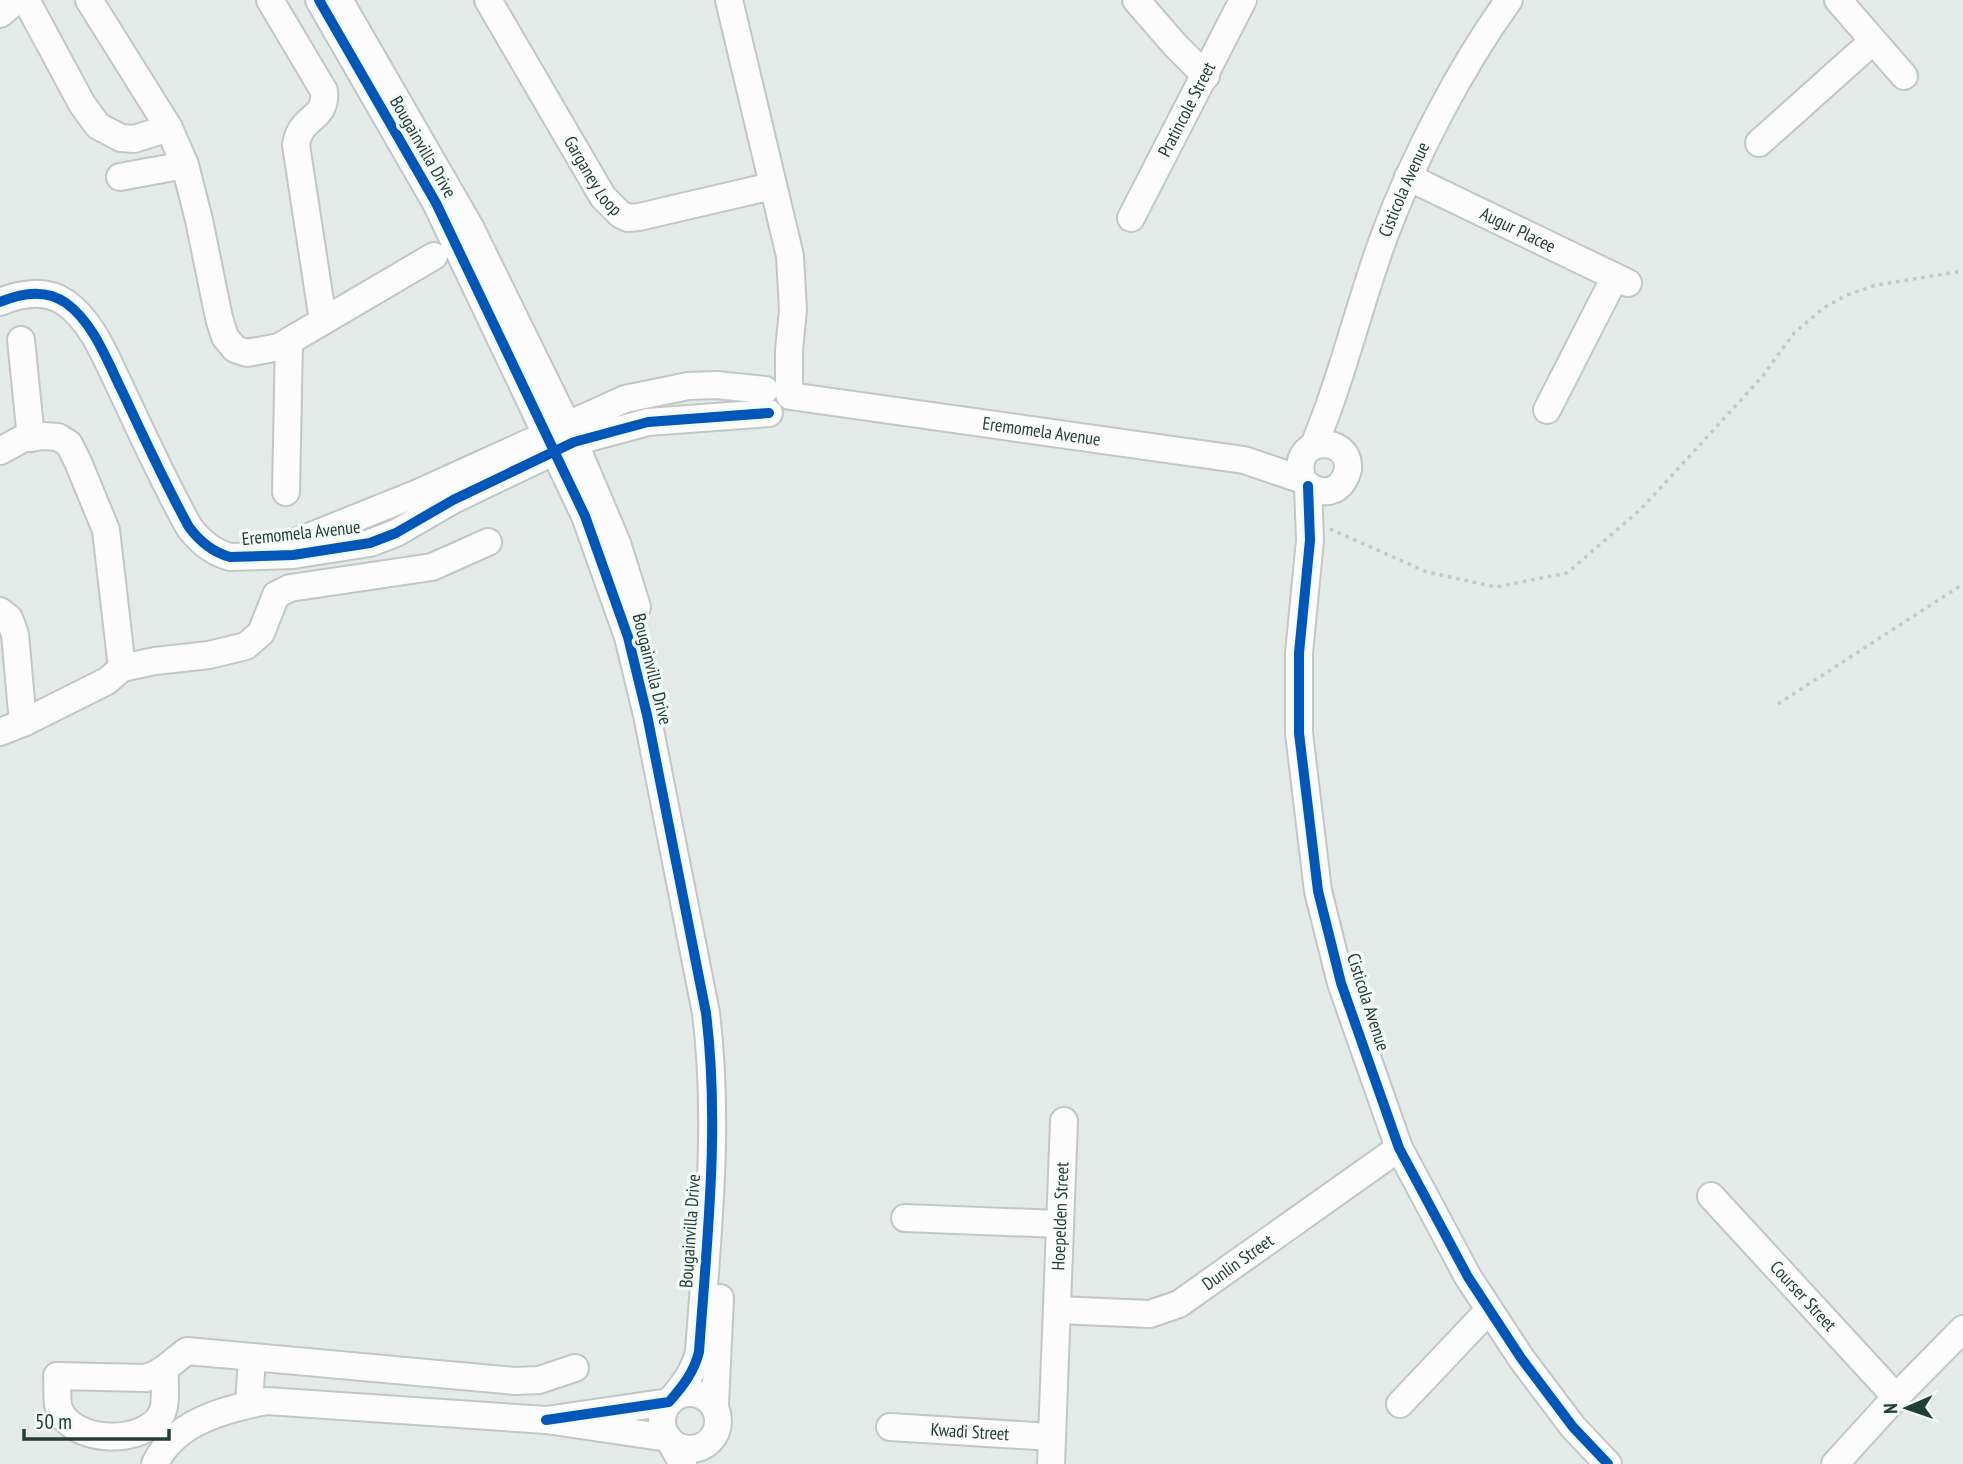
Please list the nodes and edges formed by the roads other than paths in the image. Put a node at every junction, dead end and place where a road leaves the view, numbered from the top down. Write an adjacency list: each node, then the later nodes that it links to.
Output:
1 (17, 0): 13 (street)
2 (26, 0): 17 (street)
3 (89, 0): 17 (street)
4 (270, 0): 26 (street)
5 (319, 0): 34 (street, Bougainvilla Drive)
6 (340, 0): 34 (street, Bougainvilla Drive)
7 (488, 0): 22 (street, Garganey Loop)
8 (729, 0): 22 (street)
9 (1136, 0): 15 (street)
10 (1243, 0): 15 (street, Pratincole Street)
11 (1509, 0): 21 (street, Cisticola Avenue)
12 (1838, 0): 14 (street)
13 (0, 13)
14 (1873, 41): 16 (street); 18 (street)
15 (1206, 75): 23 (street, Pratincole Street)
16 (1904, 76)
17 (169, 128): 19 (street)
18 (1759, 142)
19 (184, 165): 20 (street); 28 (street)
20 (120, 177)
21 (1408, 177): 31 (street, Augur Placee); 35 (street, Cisticola Avenue)
22 (772, 186): 30 (street)
23 (1131, 218)
24 (435, 256): 26 (street)
25 (0, 302): 34 (street, Eremomela Avenue)
26 (323, 321): 28 (street)
27 (21, 340): 33 (street)
28 (289, 341): 39 (street)
29 (663, 391): 30 (street, Eremomela Avenue); 32 (street); 34 (street, Eremomela Avenue)
30 (777, 399): 32 (street, Eremomela Avenue); 37 (street, Eremomela Avenue)
31 (1547, 410)
32 (666, 420): 34 (street, Eremomela Avenue)
33 (31, 438): 36 (street); 42 (street)
34 (561, 438): 44 (street, Bougainvilla Drive)
35 (1320, 448): 37 (street, Eremomela Avenue); 38 (street); 38 (street)
36 (0, 451)
37 (1244, 460): 38 (street, Eremomela Avenue)
38 (1314, 485): 46 (street, Cisticola Avenue)
39 (286, 492)
40 (488, 542): 42 (street)
41 (0, 611): 43 (street)
42 (122, 668): 43 (street)
43 (12, 728)
44 (705, 965): 58 (street, Bougainvilla Drive); 61 (street, Bougainvilla Drive)
45 (1064, 1121): 49 (street, Hoepelden Street)
46 (1399, 1148): 50 (street, Dunlin Street); 51 (street, Cisticola Avenue)
47 (1711, 1196): 57 (street, Courser Street)
48 (905, 1218): 49 (street)
49 (1059, 1224): 50 (street, Hoepelden Street)
50 (1057, 1310): 65 (street)
51 (1489, 1310): 60 (street); 71 (street, Cisticola Avenue)
52 (1963, 1329): 57 (street)
53 (252, 1357): 55 (street); 56 (street); 59 (street)
54 (575, 1368): 56 (street)
55 (165, 1369)
56 (499, 1379): 62 (street)
57 (1896, 1397): 72 (street)
58 (669, 1402): 61 (street); 63 (street); 66 (street)
59 (249, 1404): 62 (street); 67 (street)
60 (1400, 1404)
61 (716, 1416): 66 (street); 69 (street, Bougainvilla Drive)
62 (495, 1418): 63 (street)
63 (546, 1420): 66 (street)
64 (890, 1427): 65 (street, Kwadi Street)
65 (1052, 1437): 70 (street)
66 (668, 1438): 68 (street)
67 (155, 1464)
68 (683, 1464)
69 (715, 1464)
70 (1051, 1464)
71 (1608, 1464)
72 (1835, 1464)

